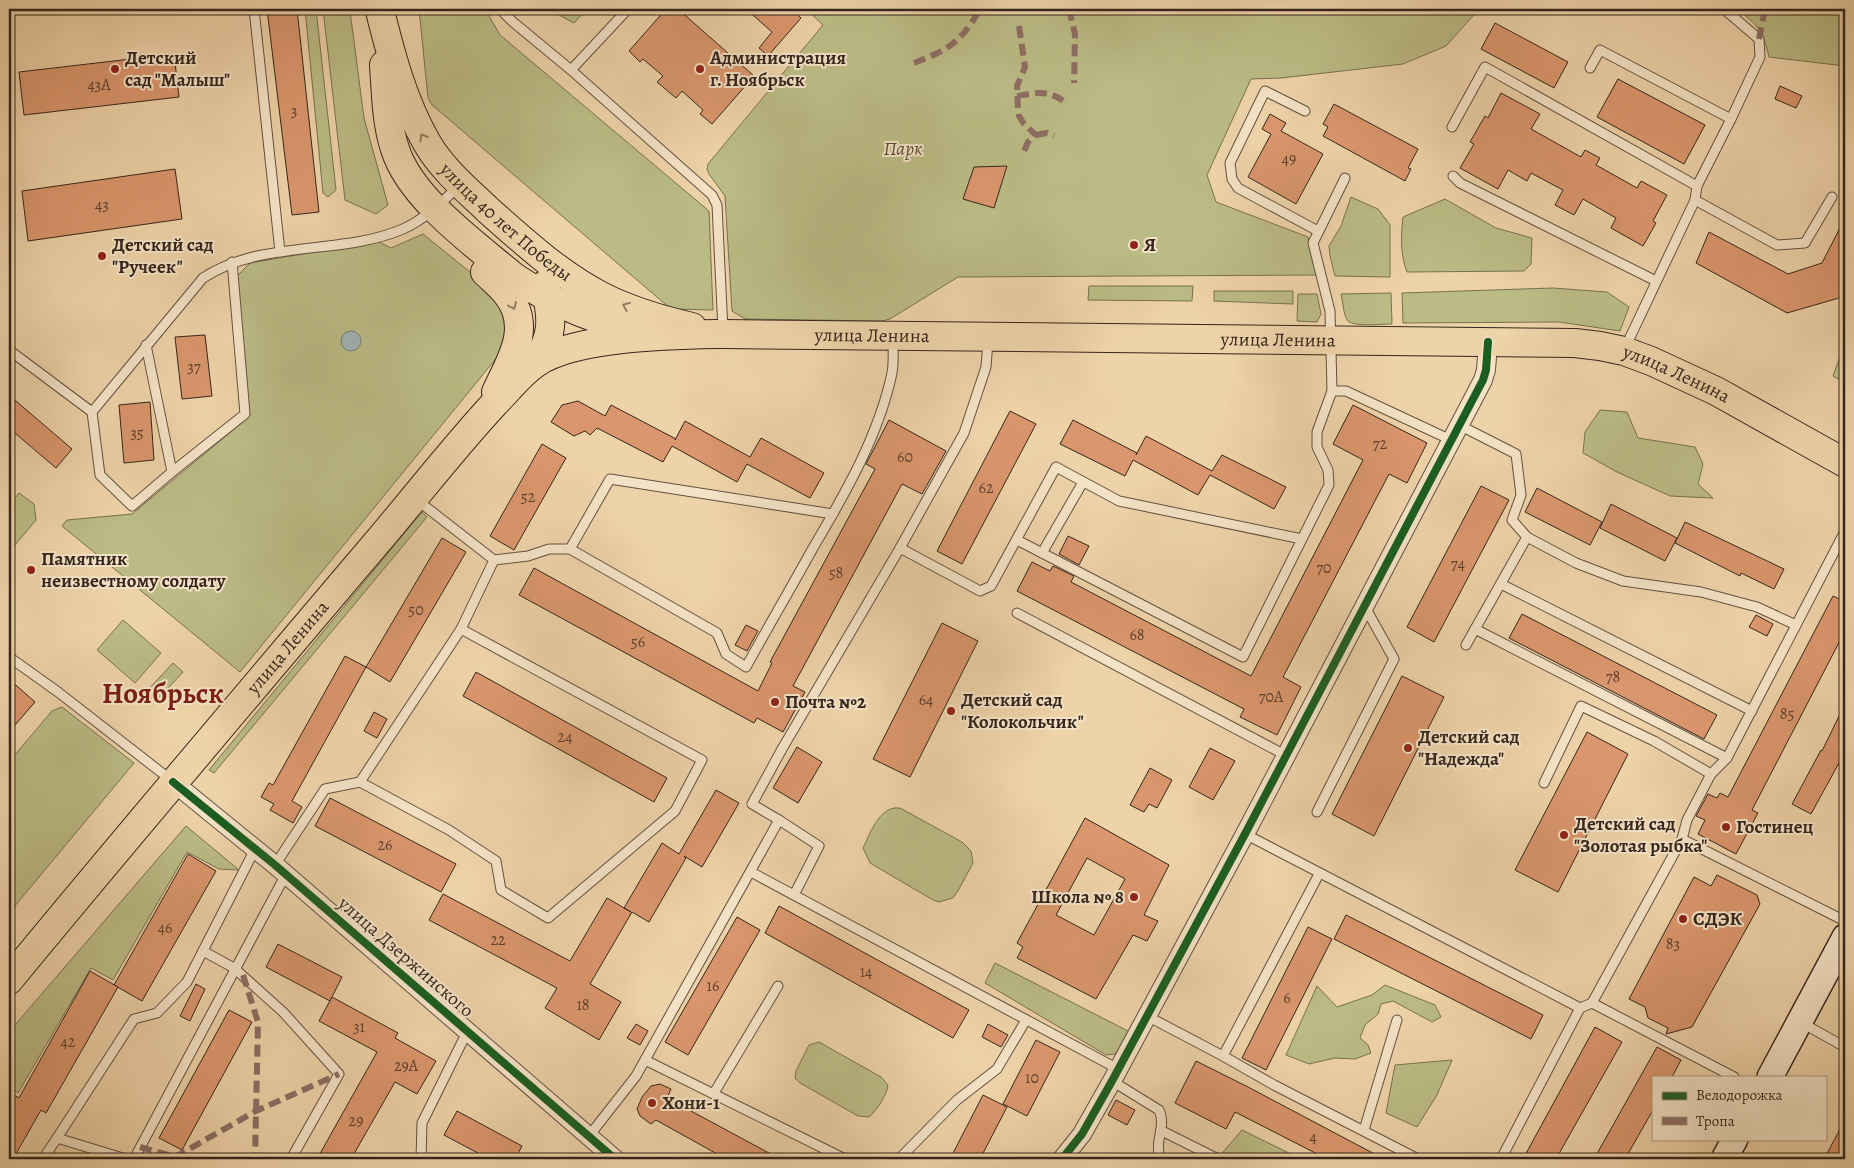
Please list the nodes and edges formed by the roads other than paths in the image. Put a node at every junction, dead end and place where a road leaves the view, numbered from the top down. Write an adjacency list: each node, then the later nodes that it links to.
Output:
1 (254, 9): 20 (lane)
2 (500, 9): 7 (lane)
3 (628, 9): 7 (lane)
4 (1724, 9): 9 (lane)
5 (380, 12): 13 (main road, улица 40 лет Победы, one-way to 5); 17 (main road, улица 40 лет Победы)
6 (1590, 68): 9 (lane)
7 (571, 70): 26 (lane)
8 (1305, 111): 18 (lane)
9 (1731, 120): 14 (lane)
10 (1452, 127): 14 (lane)
11 (1453, 176): 22 (lane)
12 (1345, 178): 18 (lane)
13 (460, 184): 17 (lane); 19 (main road, улица 40 лет Победы)
14 (1697, 186): 16 (lane)
15 (1832, 197): 16 (lane)
16 (1695, 200): 22 (lane)
17 (432, 212): 20 (lane); 23 (main road, улица 40 лет Победы); 37 (main road, one-way to 37)
18 (1318, 231): 30 (lane)
19 (530, 247): 23 (main road); 26 (main road, улица 40 лет Победы, one-way to 19)
20 (280, 252): 21 (lane)
21 (232, 262): 32 (lane); 44 (lane)
22 (1656, 282): 34 (lane)
23 (548, 299): 24 (main road, улица 40 лет Победы); 29 (main road)
24 (619, 325): 25 (main road, улица Ленина); 29 (main road, улица Ленина)
25 (682, 334): 26 (main road, улица Ленина); 35 (main road, улица Ленина)
26 (723, 334): 27 (main road, улица Ленина)
27 (893, 337): 28 (main road, улица Ленина); 38 (lane)
28 (988, 338): 30 (main road, улица Ленина); 52 (lane)
29 (549, 340): 35 (main road); 37 (main road, улица Ленина)
30 (1331, 340): 31 (main road, улица Ленина); 36 (lane)
31 (1488, 342): 34 (main road, улица Ленина); 42 (street)
32 (146, 345): 40 (lane); 44 (lane)
33 (9, 350): 40 (lane)
34 (1624, 351): 43 (main road, улица Ленина)
35 (535, 363): 41 (main road, улица Ленина)
36 (1332, 391): 42 (lane); 50 (lane)
37 (494, 396): 41 (main road, улица Ленина)
38 (886, 396): 39 (lane); 47 (lane)
39 (895, 399)
40 (92, 412): 44 (lane)
41 (469, 431): 46 (main road, улица Ленина)
42 (1455, 433): 49 (lane); 57 (street)
43 (1845, 463)
44 (172, 472)
45 (1083, 482): 50 (lane); 51 (lane); 54 (lane)
46 (414, 498): 55 (lane); 68 (main road, улица Ленина)
47 (833, 514): 53 (lane); 53 (lane)
48 (1845, 531): 59 (lane)
49 (1527, 537): 56 (lane); 59 (lane)
50 (1302, 539): 54 (lane)
51 (1017, 540): 52 (lane); 54 (lane)
52 (900, 548): 72 (lane)
53 (570, 549): 55 (lane)
54 (1042, 553)
55 (494, 560): 60 (lane)
56 (1501, 584): 61 (lane); 64 (lane)
57 (1365, 607): 65 (street); 71 (lane)
58 (1017, 613): 65 (lane)
59 (1796, 625): 64 (lane)
60 (461, 629): 69 (lane); 69 (lane)
61 (1475, 629): 62 (lane); 66 (lane)
62 (1466, 645)
63 (9, 657): 68 (lane)
64 (1752, 711): 66 (lane)
65 (1287, 756): 73 (street)
66 (1727, 758): 67 (lane)
67 (1711, 774): 70 (lane); 74 (lane)
68 (173, 782): 75 (street, улица Дзержинского); 84 (main road, улица Ленина)
69 (360, 782): 76 (lane)
70 (1544, 783)
71 (1317, 812)
72 (779, 820): 77 (lane); 79 (lane)
73 (1245, 834): 78 (lane); 88 (street)
74 (1682, 839): 80 (lane); 86 (lane)
75 (255, 849): 76 (street, улица Дзержинского); 82 (lane)
76 (280, 870): 83 (lane); 92 (street, улица Дзержинского)
77 (751, 872): 79 (lane); 95 (lane)
78 (1319, 874): 87 (lane); 94 (lane)
79 (794, 895): 89 (lane)
80 (1845, 921)
81 (1845, 937): 91 (main road)
82 (203, 951): 83 (lane); 103 (lane)
83 (234, 968): 107 (lane); 108 (lane)
84 (9, 980)
85 (778, 986): 99 (lane)
86 (1592, 1003): 87 (lane); 97 (lane)
87 (1580, 1008): 117 (lane)
88 (1147, 1016): 94 (lane); 96 (street)
89 (1026, 1020): 96 (lane); 112 (lane)
90 (1397, 1020): 100 (lane)
91 (1800, 1022): 93 (lane); 98 (main road)
92 (467, 1032): 102 (street, улица Дзержинского); 109 (lane)
93 (1845, 1047)
94 (1223, 1056): 100 (lane)
95 (645, 1060): 99 (lane); 102 (lane)
96 (1115, 1075): 101 (lane); 113 (street)
97 (1732, 1076)
98 (1771, 1076)
99 (714, 1093): 111 (lane)
100 (1364, 1130): 116 (lane)
101 (1162, 1131): 114 (lane); 115 (lane)
102 (589, 1136): 110 (street, улица Дзержинского)
103 (57, 1138): 105 (lane); 106 (lane)
104 (1734, 1140): 118 (main road)
105 (43, 1159)
106 (126, 1159)
107 (134, 1159)
108 (290, 1159)
109 (421, 1159)
110 (616, 1159)
111 (845, 1159)
112 (899, 1159)
113 (1062, 1159)
114 (1161, 1159)
115 (1218, 1159)
116 (1418, 1159)
117 (1501, 1159)
118 (1724, 1159)

